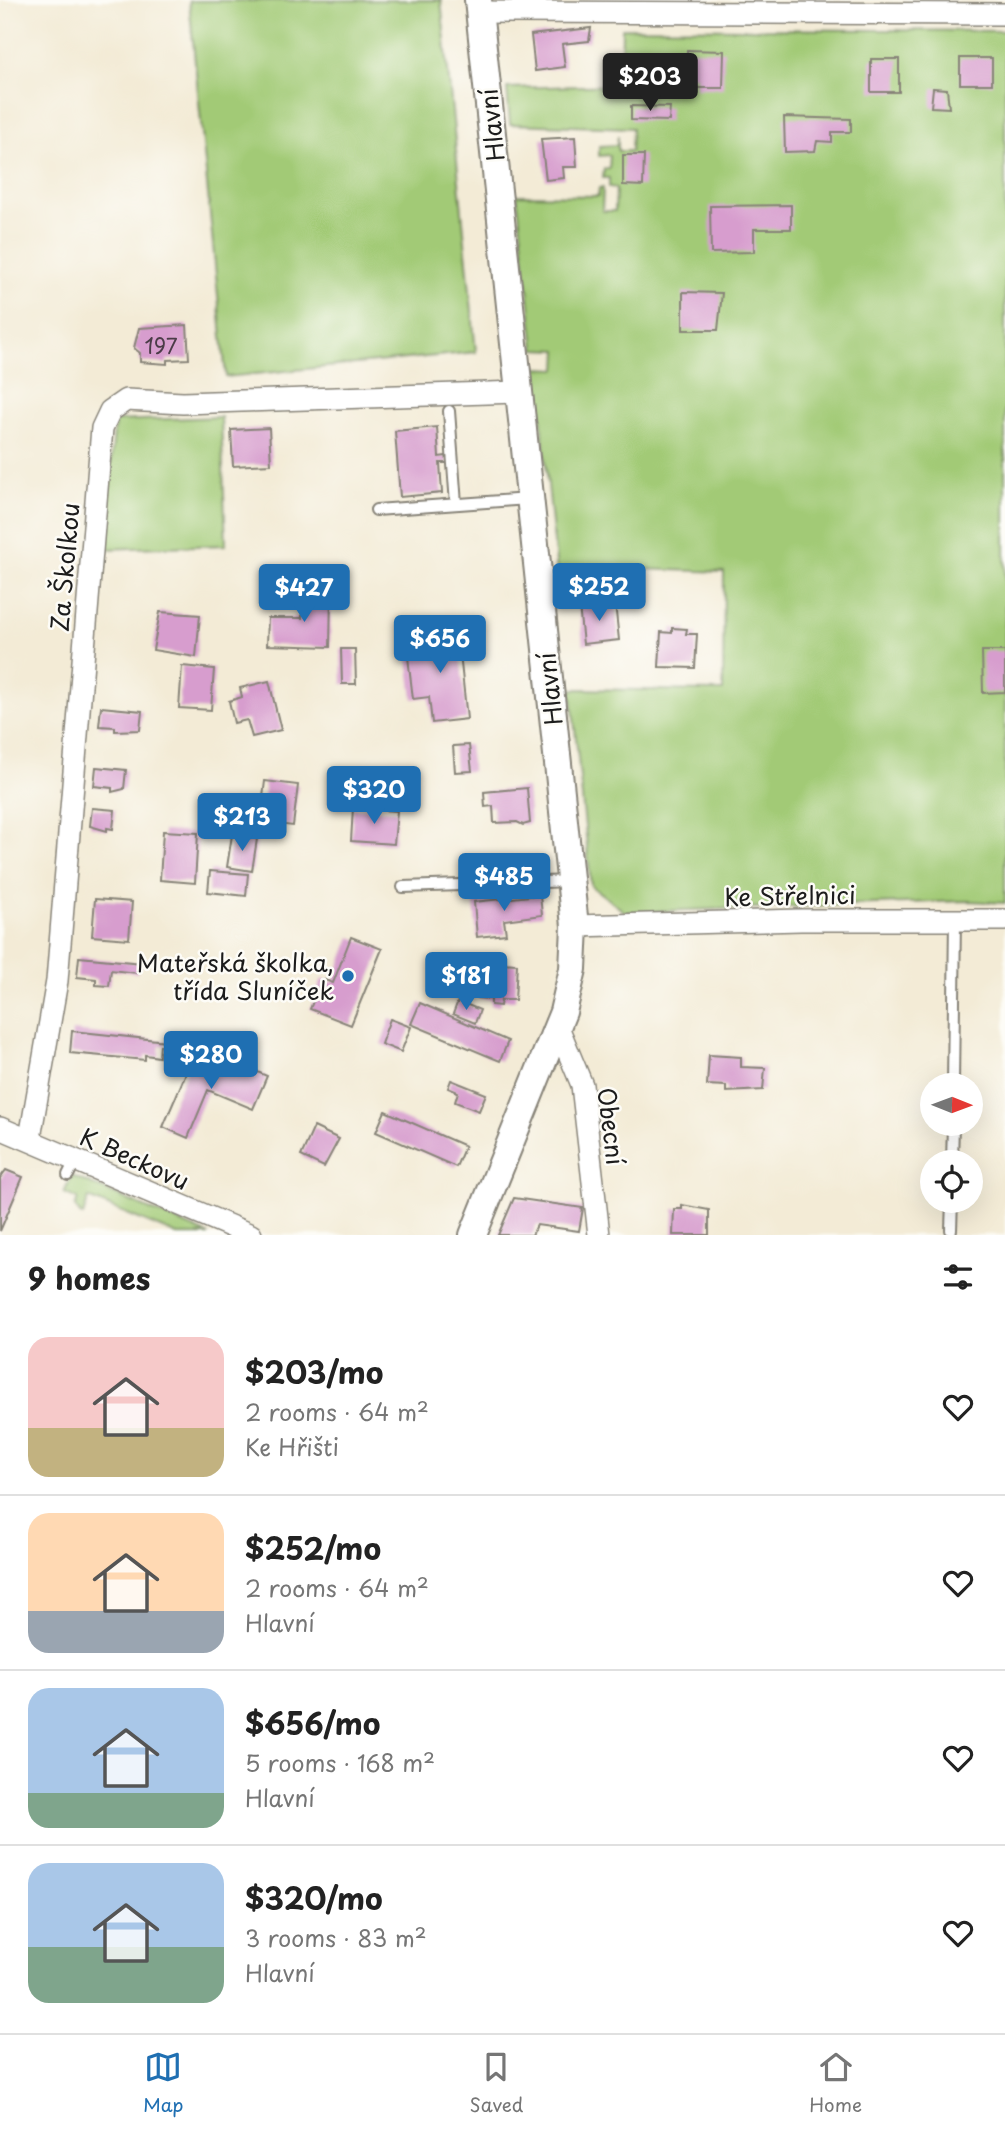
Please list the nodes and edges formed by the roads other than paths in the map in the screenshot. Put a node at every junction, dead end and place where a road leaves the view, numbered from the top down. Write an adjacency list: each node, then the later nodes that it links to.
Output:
1 (479, 6): 2 (street); 4 (street, Hlavní)
2 (775, 8): 3 (street)
3 (1005, 14)
4 (519, 392): 6 (street, Hlavní); 17 (street, Za Školkou)
5 (449, 411): 7 (lane)
6 (529, 499): 7 (lane); 9 (street, Hlavní)
7 (456, 504): 8 (lane)
8 (376, 510)
9 (571, 881): 10 (lane); 13 (street, Hlavní)
10 (402, 887)
11 (955, 918): 12 (street, Ke Střelnici); 13 (street, Ke Střelnici); 15 (lane)
12 (1005, 920)
13 (575, 926): 14 (street, Hlavní)
14 (558, 1027): 21 (street, Hlavní); 22 (street, Obecní)
15 (953, 1073)
16 (0, 1128): 17 (street, K Beckovu)
17 (30, 1138): 20 (street, K Beckovu)
18 (951, 1213): 19 (lane)
19 (951, 1230)
20 (250, 1235)
21 (473, 1235)
22 (599, 1235)

